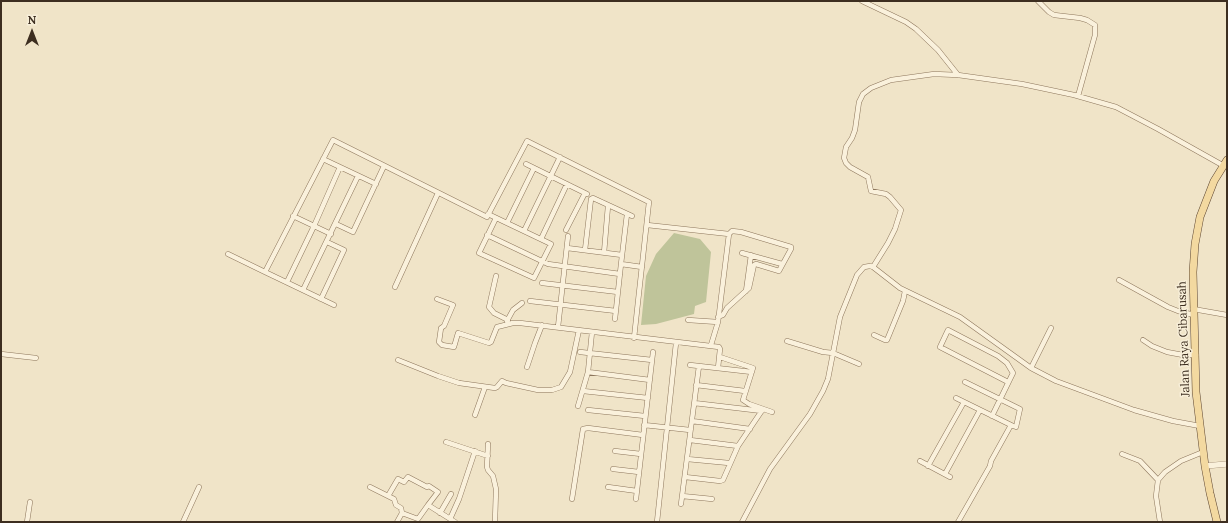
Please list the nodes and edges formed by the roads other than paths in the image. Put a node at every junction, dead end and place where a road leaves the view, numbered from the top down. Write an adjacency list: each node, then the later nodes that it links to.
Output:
1 (862, 1): 3 (street)
2 (1038, 1): 4 (street)
3 (958, 75): 4 (street); 47 (street)
4 (1078, 96): 7 (street)
5 (560, 157): 13 (street); 18 (street); 25 (street)
6 (323, 159): 9 (street); 10 (street); 20 (street)
7 (1225, 163): 67 (main road, Jalan Raya Cibarusah)
8 (526, 164): 11 (street)
9 (384, 166): 14 (street); 16 (street)
10 (340, 167): 12 (street); 26 (street)
11 (534, 168): 13 (street); 23 (street)
12 (358, 176): 14 (street); 24 (street)
13 (550, 176): 15 (street); 28 (street)
14 (376, 184): 24 (street)
15 (567, 184): 27 (street); 33 (street)
16 (438, 193): 18 (street); 55 (street)
17 (608, 206): 19 (street); 36 (street); 37 (street)
18 (488, 214): 22 (street)
19 (626, 214): 21 (street); 40 (street)
20 (294, 216): 26 (street); 48 (street)
21 (632, 216)
22 (496, 218): 23 (street); 31 (street)
23 (507, 223): 28 (street)
24 (336, 224): 29 (street)
25 (647, 225): 30 (street); 46 (street)
26 (314, 226): 29 (street); 52 (street)
27 (566, 230)
28 (524, 231): 33 (street)
29 (331, 234): 34 (street)
30 (729, 234): 44 (street); 71 (street)
31 (488, 235): 42 (street); 42 (street)
32 (568, 236): 35 (street)
33 (541, 239): 42 (street)
34 (327, 242): 56 (street); 60 (street)
35 (567, 248): 36 (street); 45 (street)
36 (584, 250): 37 (street)
37 (604, 253): 40 (street)
38 (742, 253): 41 (street)
39 (228, 254): 48 (street)
40 (622, 255): 43 (street)
41 (751, 256): 44 (street); 57 (street)
42 (542, 261): 45 (street)
43 (621, 264): 46 (street); 49 (street)
44 (782, 264): 57 (street)
45 (564, 267): 49 (street); 54 (street)
46 (642, 267): 79 (street)
47 (873, 267): 58 (street); 88 (street)
48 (264, 272): 52 (street)
49 (620, 274): 59 (street)
50 (496, 276): 72 (street)
51 (1119, 280): 67 (street)
52 (287, 282): 56 (street)
53 (542, 283): 54 (street)
54 (562, 285): 59 (street); 64 (street)
55 (395, 287)
56 (303, 290): 60 (street)
57 (746, 291): 71 (street)
58 (905, 291): 78 (street); 99 (street)
59 (618, 292): 66 (street)
60 (321, 299): 65 (street)
61 (437, 299): 72 (street)
62 (530, 301): 64 (street)
63 (522, 303): 72 (street)
64 (560, 304): 66 (street); 74 (street)
65 (334, 305)
66 (616, 311): 69 (street)
67 (1194, 312): 68 (street); 89 (main road, Jalan Raya Cibarusah)
68 (1227, 315)
69 (615, 319)
70 (688, 320): 71 (street)
71 (718, 320): 83 (street)
72 (507, 322): 73 (street)
73 (542, 326): 74 (street); 97 (street)
74 (558, 327): 76 (street)
75 (1051, 328): 99 (street)
76 (579, 330): 77 (street); 106 (street)
77 (592, 332): 79 (street); 86 (street)
78 (874, 335)
79 (634, 338): 82 (street)
80 (1143, 340): 89 (street)
81 (787, 341): 88 (street)
82 (676, 342): 83 (street); 126 (street)
83 (711, 345): 90 (street)
84 (580, 352): 86 (street)
85 (653, 352): 93 (street)
86 (590, 353): 93 (street); 100 (street)
87 (1, 354): 91 (street)
88 (832, 354): 94 (street); 172 (street)
89 (1196, 356): 125 (main road, Jalan Raya Cibarusah)
90 (720, 357): 98 (street); 101 (street)
91 (36, 358)
92 (398, 360): 106 (street)
93 (652, 360): 102 (street)
94 (859, 364)
95 (690, 365): 96 (street)
96 (699, 366): 98 (street); 105 (street)
97 (527, 367)
98 (718, 368): 101 (street)
99 (1031, 368): 125 (street)
100 (588, 372): 102 (street); 107 (street)
101 (752, 372): 108 (street)
102 (650, 380): 109 (street)
103 (965, 382): 111 (street)
104 (1008, 382): 104 (street); 111 (street)
105 (696, 385): 108 (street); 113 (street)
106 (485, 387): 119 (street)
107 (583, 391): 109 (street); 114 (street)
108 (745, 391): 116 (street)
109 (648, 398): 120 (street)
110 (956, 398): 112 (street)
111 (1000, 399): 121 (street); 124 (street)
112 (964, 402): 117 (street); 144 (street)
113 (694, 403): 116 (street); 122 (street)
114 (578, 406)
115 (588, 410): 120 (street)
116 (762, 410): 118 (street); 127 (street)
117 (980, 410): 121 (street); 147 (street)
118 (772, 412)
119 (475, 415)
120 (645, 416): 123 (street)
121 (992, 416): 124 (street)
122 (692, 421): 127 (street); 128 (street)
123 (644, 425): 126 (street); 129 (street)
124 (1010, 425): 173 (street)
125 (1200, 426): 140 (main road, Jalan Raya Cibarusah)
126 (667, 428): 128 (street); 171 (street)
127 (750, 429): 133 (street)
128 (690, 430): 130 (street)
129 (643, 435): 136 (street); 158 (street)
130 (690, 440): 133 (street); 139 (street)
131 (446, 442): 134 (street)
132 (488, 444): 138 (street)
133 (738, 446): 142 (street)
134 (475, 451): 138 (street); 166 (street)
135 (615, 451): 136 (street)
136 (641, 454): 146 (street)
137 (1122, 454): 150 (street)
138 (488, 456): 170 (street)
139 (687, 458): 142 (street); 148 (street)
140 (1204, 459): 143 (street); 150 (street); 175 (main road, Jalan Raya Cibarusah)
141 (920, 461): 144 (street)
142 (729, 463): 148 (street)
143 (1227, 464)
144 (928, 466): 147 (street)
145 (613, 469): 146 (street)
146 (639, 472): 154 (street)
147 (945, 474): 149 (street)
148 (685, 477): 157 (street)
149 (950, 477)
150 (1158, 480): 174 (street)
151 (199, 487): 168 (street)
152 (370, 487): 156 (street)
153 (608, 488): 154 (street)
154 (637, 491): 159 (street)
155 (451, 494): 165 (street)
156 (388, 496): 163 (street); 164 (street)
157 (682, 496): 160 (street); 162 (street)
158 (572, 499)
159 (636, 499)
160 (712, 499)
161 (30, 502): 167 (street)
162 (681, 504)
163 (428, 505): 164 (street); 165 (street)
164 (402, 513): 169 (street)
165 (440, 513): 166 (street)
166 (452, 520)
167 (27, 522)
168 (183, 522)
169 (398, 522)
170 (495, 522)
171 (657, 522)
172 (742, 522)
173 (958, 522)
174 (1160, 522)
175 (1217, 522)

